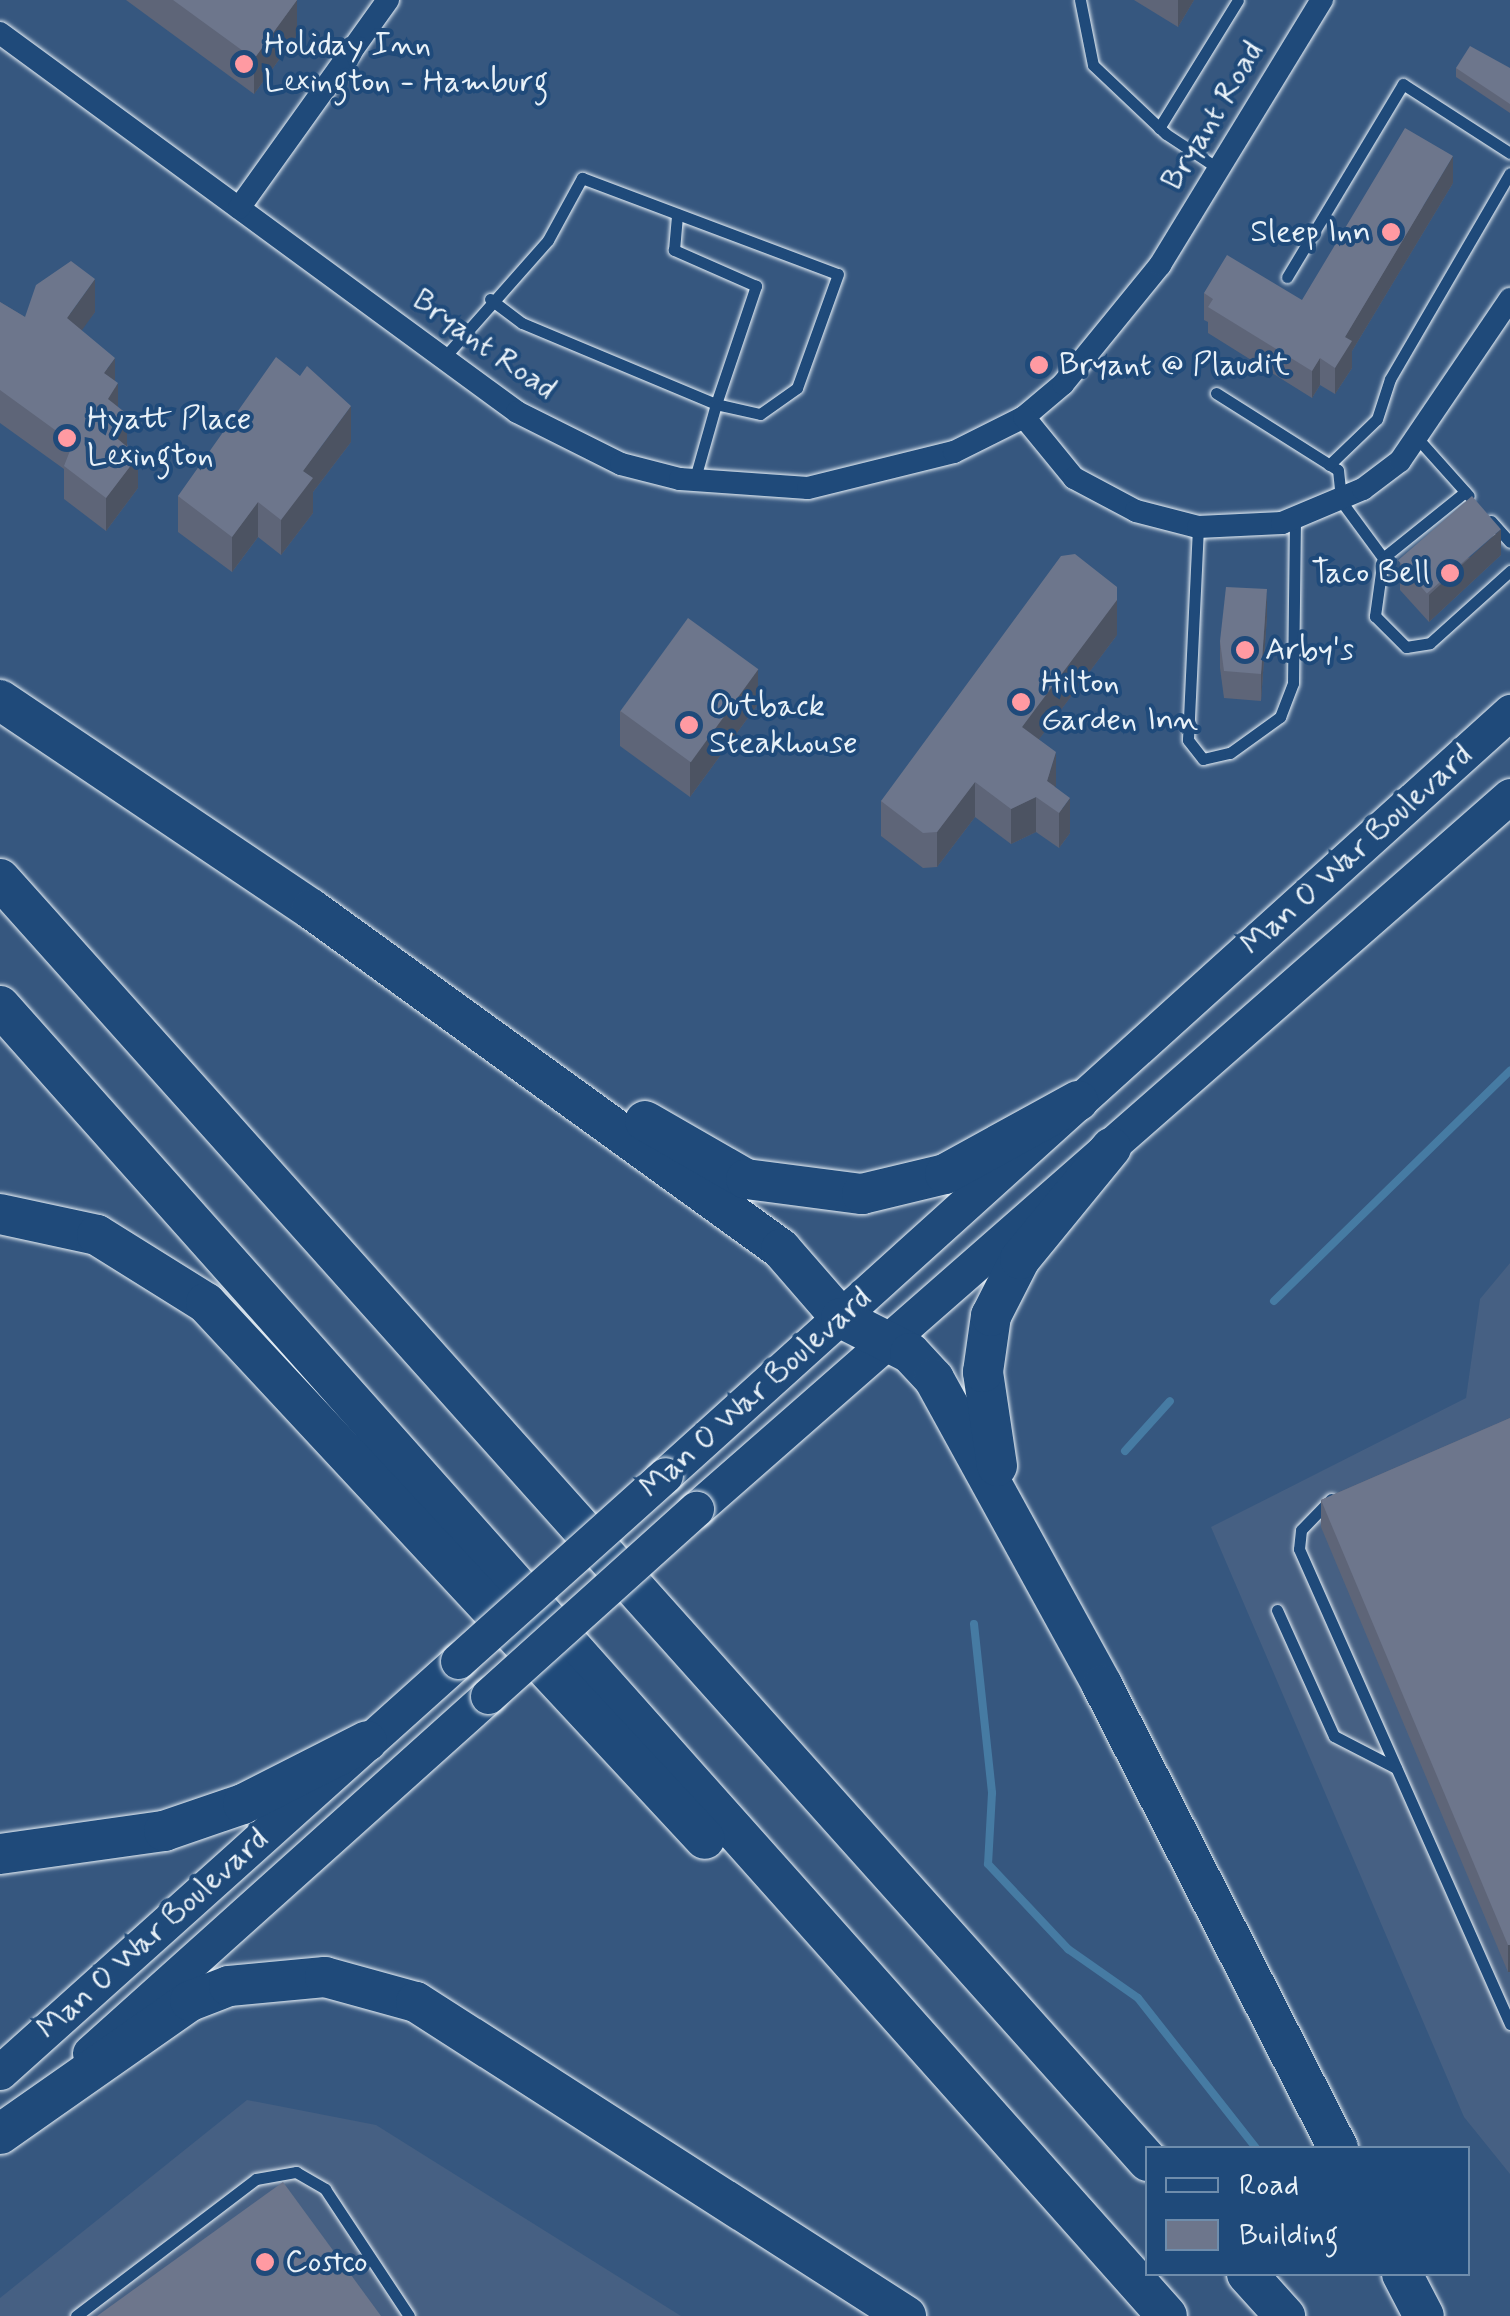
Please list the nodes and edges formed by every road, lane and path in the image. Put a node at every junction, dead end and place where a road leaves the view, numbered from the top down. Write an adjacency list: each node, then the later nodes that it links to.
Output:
1 (1080, 0): 6 (lane)
2 (1238, 0): 6 (lane)
3 (1322, 0): 8 (street, Bryant Road)
4 (380, 3): 10 (street)
5 (0, 33): 10 (street, Bryant Road)
6 (1159, 128): 8 (lane)
7 (1510, 153): 12 (lane)
8 (1220, 170): 18 (street, Bryant Road)
9 (1510, 173): 20 (lane)
10 (239, 208): 15 (street, Bryant Road)
11 (677, 214): 13 (lane); 17 (lane); 17 (lane)
12 (1288, 276)
13 (490, 298): 15 (lane); 17 (lane)
14 (1510, 299): 19 (street)
15 (442, 360): 21 (street, Bryant Road)
16 (1216, 393): 20 (lane)
17 (716, 404): 21 (lane)
18 (1024, 417): 21 (street, Bryant Road); 25 (street)
19 (1418, 439): 22 (lane); 23 (street)
20 (1329, 465): 23 (lane)
21 (694, 482)
22 (1465, 492): 26 (lane); 27 (lane)
23 (1341, 501): 24 (street); 27 (lane)
24 (1295, 518): 25 (street); 25 (lane)
25 (1198, 527)
26 (1510, 542)
27 (1383, 558): 28 (lane)
28 (1510, 571)
29 (0, 700): 33 (highway)
30 (1510, 712): 35 (main road, Man O War Boulevard)
31 (1510, 796): 36 (main road, Man O War Boulevard)
32 (0, 879): 51 (highway)
33 (352, 940): 35 (highway); 38 (highway)
34 (0, 1006): 47 (highway)
35 (1078, 1101): 38 (main road, Man O War Boulevard)
36 (1111, 1148): 39 (main road, Man O War Boulevard); 41 (highway)
37 (0, 1214): 47 (highway)
38 (841, 1318): 39 (highway); 43 (main road, Man O War Boulevard, bridge)
39 (887, 1340): 41 (highway); 49 (main road, Man O War Boulevard, bridge)
40 (1340, 1496): 44 (lane)
41 (1033, 1559): 50 (highway)
42 (1277, 1610): 44 (lane)
43 (367, 1741): 45 (highway); 48 (main road, Man O War Boulevard)
44 (1396, 1768): 46 (lane)
45 (0, 1854)
46 (1510, 2024)
47 (920, 2048): 57 (highway)
48 (0, 2072)
49 (0, 2134): 56 (highway)
50 (1337, 2146)
51 (1145, 2159)
52 (1249, 2276): 58 (highway)
53 (1403, 2276): 59 (highway)
54 (76, 2316): 55 (lane)
55 (409, 2316)
56 (906, 2316)
57 (1167, 2316)
58 (1285, 2316)
59 (1424, 2316)

